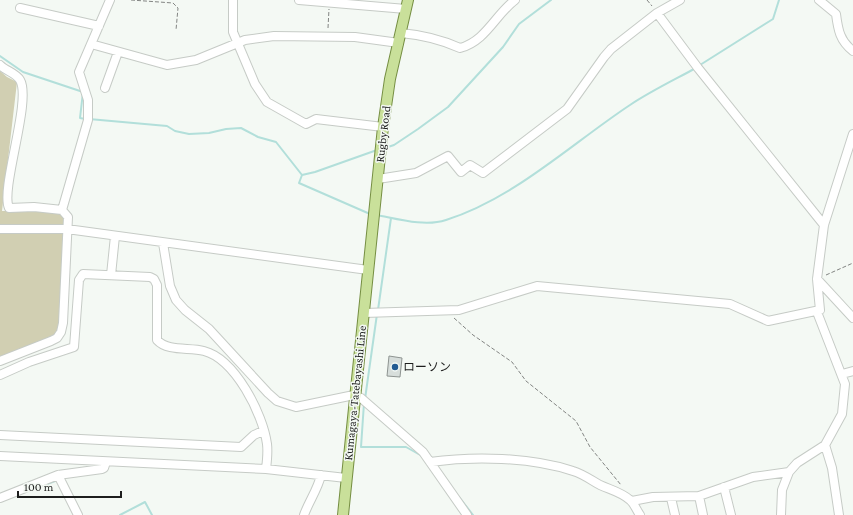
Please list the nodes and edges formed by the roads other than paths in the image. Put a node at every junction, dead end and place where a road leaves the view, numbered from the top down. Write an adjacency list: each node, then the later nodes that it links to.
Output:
1 (110, 0): 11 (street)
2 (233, 0): 13 (street)
3 (299, 0): 7 (street)
4 (515, 0): 12 (street)
5 (680, 0): 10 (street)
6 (819, 0): 15 (street)
7 (369, 3): 8 (street)
8 (408, 5): 12 (main road, Rugby Road)
9 (20, 8): 11 (street)
10 (658, 13): 21 (street); 23 (street)
11 (99, 26): 14 (street)
12 (400, 38): 13 (street); 19 (main road, Rugby Road)
13 (238, 42): 16 (street); 19 (street)
14 (91, 44): 16 (street); 22 (street)
15 (853, 51)
16 (118, 52): 18 (street)
17 (0, 65): 22 (street)
18 (105, 88)
19 (383, 127): 21 (main road, Rugby Road)
20 (853, 134): 23 (street)
21 (378, 179): 28 (main road, Rugby Road)
22 (62, 210): 25 (street)
23 (824, 225): 30 (street)
24 (1, 228): 25 (street)
25 (67, 229): 26 (street); 34 (street)
26 (115, 236): 27 (street); 29 (street)
27 (163, 242): 28 (street); 38 (street)
28 (368, 270): 32 (main road, Kumagaya-Tatebayashi Line)
29 (111, 275): 37 (street); 39 (street)
30 (816, 279): 31 (street); 33 (street)
31 (820, 310): 32 (street); 36 (street)
32 (368, 313): 38 (main road, Kumagaya-Tatebayashi Line)
33 (853, 318)
34 (0, 361)
35 (853, 371): 36 (street)
36 (842, 374): 41 (street)
37 (0, 375)
38 (354, 395): 44 (street); 49 (main road, Kumagaya-Tatebayashi Line)
39 (263, 431): 40 (street); 45 (street)
40 (0, 435)
41 (825, 445): 46 (street); 64 (street)
42 (0, 456): 43 (street)
43 (106, 462): 45 (street); 47 (street)
44 (430, 462): 54 (street); 58 (street)
45 (266, 469): 48 (street)
46 (789, 472): 50 (street); 63 (street)
47 (58, 475): 52 (street); 55 (street)
48 (321, 475): 49 (street); 56 (street)
49 (346, 478): 57 (main road, Kumagaya-Tatebayashi Line)
50 (724, 487): 51 (street); 62 (street)
51 (699, 496): 53 (street); 61 (street)
52 (0, 498)
53 (671, 498): 54 (street); 60 (street)
54 (629, 499): 59 (street)
55 (78, 515)
56 (304, 515)
57 (343, 515)
58 (467, 515)
59 (640, 515)
60 (675, 515)
61 (703, 515)
62 (731, 515)
63 (780, 515)
64 (839, 515)

